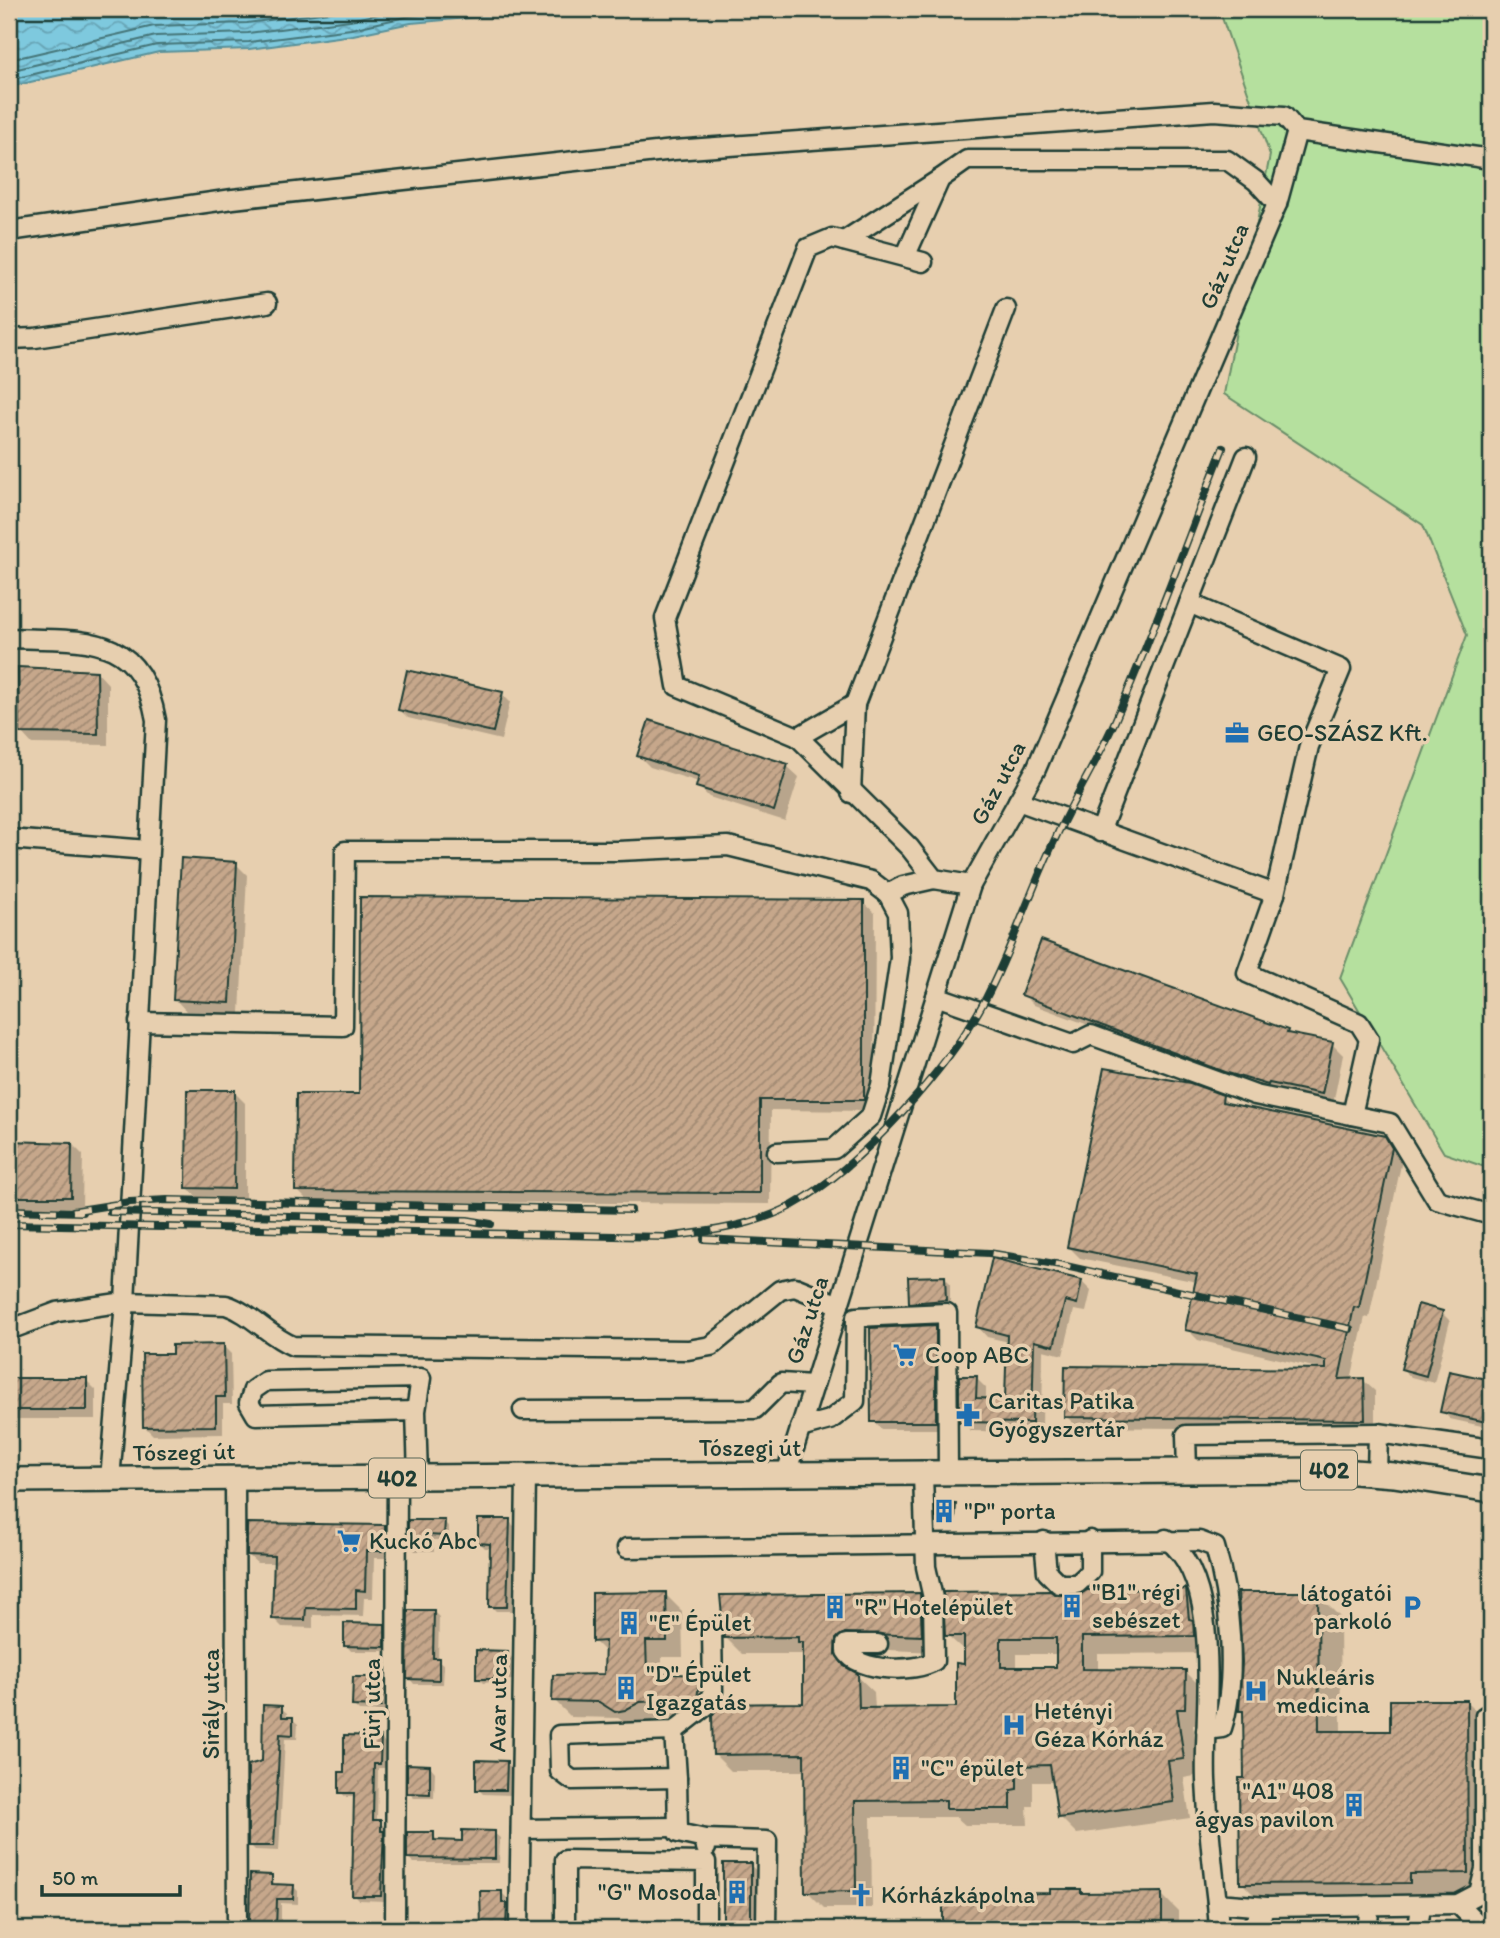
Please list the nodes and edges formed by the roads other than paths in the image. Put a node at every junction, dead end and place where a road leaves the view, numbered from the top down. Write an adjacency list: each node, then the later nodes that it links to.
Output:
1 (1297, 131): 2 (street); 4 (street, Gáz utca); 5 (street)
2 (1491, 159)
3 (940, 179): 4 (street); 6 (street); 7 (street)
4 (1277, 204): 18 (street, Gáz utca)
5 (9, 231)
6 (844, 241): 7 (street); 16 (street)
7 (905, 257): 8 (street)
8 (923, 262)
9 (267, 303): 11 (street)
10 (1006, 309): 15 (street)
11 (9, 339)
12 (1246, 457): 13 (street)
13 (1189, 603): 19 (street); 25 (street)
14 (9, 638): 21 (street)
15 (855, 704): 16 (street); 17 (street)
16 (798, 737): 17 (street)
17 (851, 793): 22 (street)
18 (1018, 801): 19 (street); 23 (street, Gáz utca)
19 (1100, 832): 25 (street)
20 (9, 839): 21 (street)
21 (148, 850): 27 (street)
22 (934, 879): 23 (street); 24 (street)
23 (971, 885): 26 (street, Gáz utca)
24 (888, 894): 27 (street); 29 (street)
25 (1275, 894): 28 (street)
26 (936, 996): 28 (street); 32 (street, Gáz utca)
27 (139, 1022): 31 (street)
28 (1352, 1115): 30 (street)
29 (777, 1152)
30 (1491, 1214)
31 (125, 1302): 32 (street); 33 (street); 48 (street)
32 (839, 1305): 34 (street, Gáz utca)
33 (9, 1330)
34 (812, 1385): 35 (street); 37 (street, Gáz utca)
35 (523, 1410)
36 (416, 1411): 36 (street, Fürj utca); 47 (street, Fürj utca)
37 (800, 1428): 42 (street, Gáz utca); 44 (street)
38 (1378, 1433): 39 (street); 40 (street); 41 (street)
39 (1491, 1450)
40 (1187, 1471): 41 (main road, Tószegi út / 402); 44 (main road, Tószegi út / 402)
41 (1377, 1473): 50 (main road, Tószegi út / 402)
42 (786, 1474): 43 (main road, Tószegi út / 402); 45 (main road, Tószegi út / 402)
43 (923, 1474): 44 (main road, Tószegi út / 402); 54 (street)
44 (948, 1474)
45 (526, 1477): 47 (main road, Tószegi út / 402); 65 (street, Avar utca)
46 (234, 1478): 47 (main road, Tószegi út / 402); 48 (main road, Tószegi út / 402); 74 (street, Sirály utca)
47 (408, 1478): 75 (street, Fürj utca)
48 (110, 1479): 49 (main road, Tószegi út / 402)
49 (9, 1480)
50 (1491, 1490)
51 (1166, 1539): 52 (street); 57 (street); 58 (street)
52 (1090, 1540): 53 (street); 53 (street)
53 (1044, 1541): 54 (street)
54 (925, 1544): 55 (street); 59 (street)
55 (627, 1548)
56 (712, 1630): 62 (street)
57 (1206, 1631): 58 (street); 61 (street)
58 (1228, 1631): 61 (street)
59 (878, 1644)
60 (1485, 1716): 68 (street)
61 (1206, 1730): 69 (street)
62 (674, 1731): 63 (street); 63 (street)
63 (677, 1778): 64 (street)
64 (678, 1827): 65 (street); 66 (street)
65 (521, 1829): 76 (street, Avar utca)
66 (705, 1839): 67 (street); 79 (street)
67 (706, 1863): 77 (street); 78 (street)
68 (1488, 1869): 70 (street)
69 (1217, 1903): 73 (street); 80 (street)
70 (1458, 1904): 72 (street); 84 (street)
71 (1369, 1905): 72 (street); 73 (street); 82 (street)
72 (1421, 1905): 83 (street)
73 (1267, 1907): 81 (street)
74 (237, 1929)
75 (395, 1929)
76 (519, 1929)
77 (565, 1929)
78 (705, 1929)
79 (766, 1929)
80 (1219, 1929)
81 (1249, 1929)
82 (1368, 1929)
83 (1419, 1929)
84 (1483, 1929)

